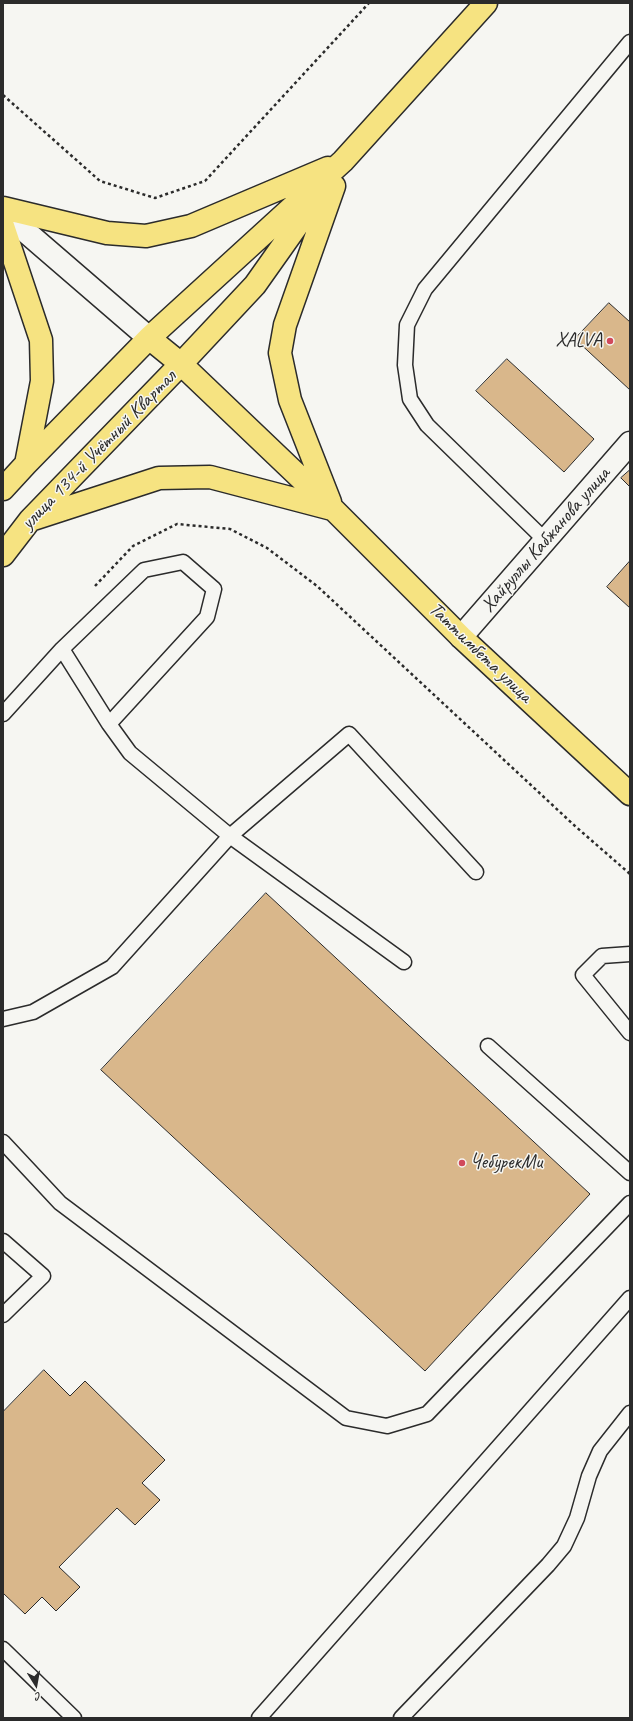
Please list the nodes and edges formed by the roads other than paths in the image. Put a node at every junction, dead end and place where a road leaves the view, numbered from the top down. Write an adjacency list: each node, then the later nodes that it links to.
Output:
1 (486, 3): 3 (main road)
2 (630, 42): 14 (lane)
3 (344, 161): 4 (main road); 7 (main road); 8 (main road, улица 134-й Учётный Квартал); 12 (main road)
4 (3, 208)
5 (3, 212): 7 (street)
6 (3, 226): 10 (main road)
7 (149, 338): 8 (main road, Таттимбета улица); 10 (main road)
8 (181, 364): 12 (main road, Таттимбета улица); 13 (main road, улица 134-й Учётный Квартал)
9 (630, 443): 14 (street, Хайруллы Кабжанова улица)
10 (26, 464): 11 (main road)
11 (3, 490)
12 (333, 509): 13 (main road); 16 (main road, Таттимбета улица)
13 (30, 520): 15 (main road, улица 134-й Учётный Квартал)
14 (545, 540): 16 (street, Хайруллы Кабжанова улица)
15 (3, 555)
16 (462, 637): 20 (main road, Таттимбета улица)
17 (62, 649): 18 (lane); 19 (lane); 19 (lane)
18 (3, 714)
19 (109, 724): 21 (lane)
20 (630, 794)
21 (230, 836): 22 (lane); 24 (lane); 25 (lane)
22 (476, 872)
23 (630, 954): 26 (lane)
24 (404, 962)
25 (3, 1019)
26 (630, 1033)
27 (488, 1046): 29 (lane)
28 (3, 1142): 30 (lane)
29 (630, 1173)
30 (630, 1203)
31 (3, 1241): 33 (lane)
32 (630, 1298): 37 (lane)
33 (3, 1316)
34 (630, 1413): 38 (lane)
35 (3, 1649): 36 (lane)
36 (74, 1718)
37 (259, 1718)
38 (401, 1718)

